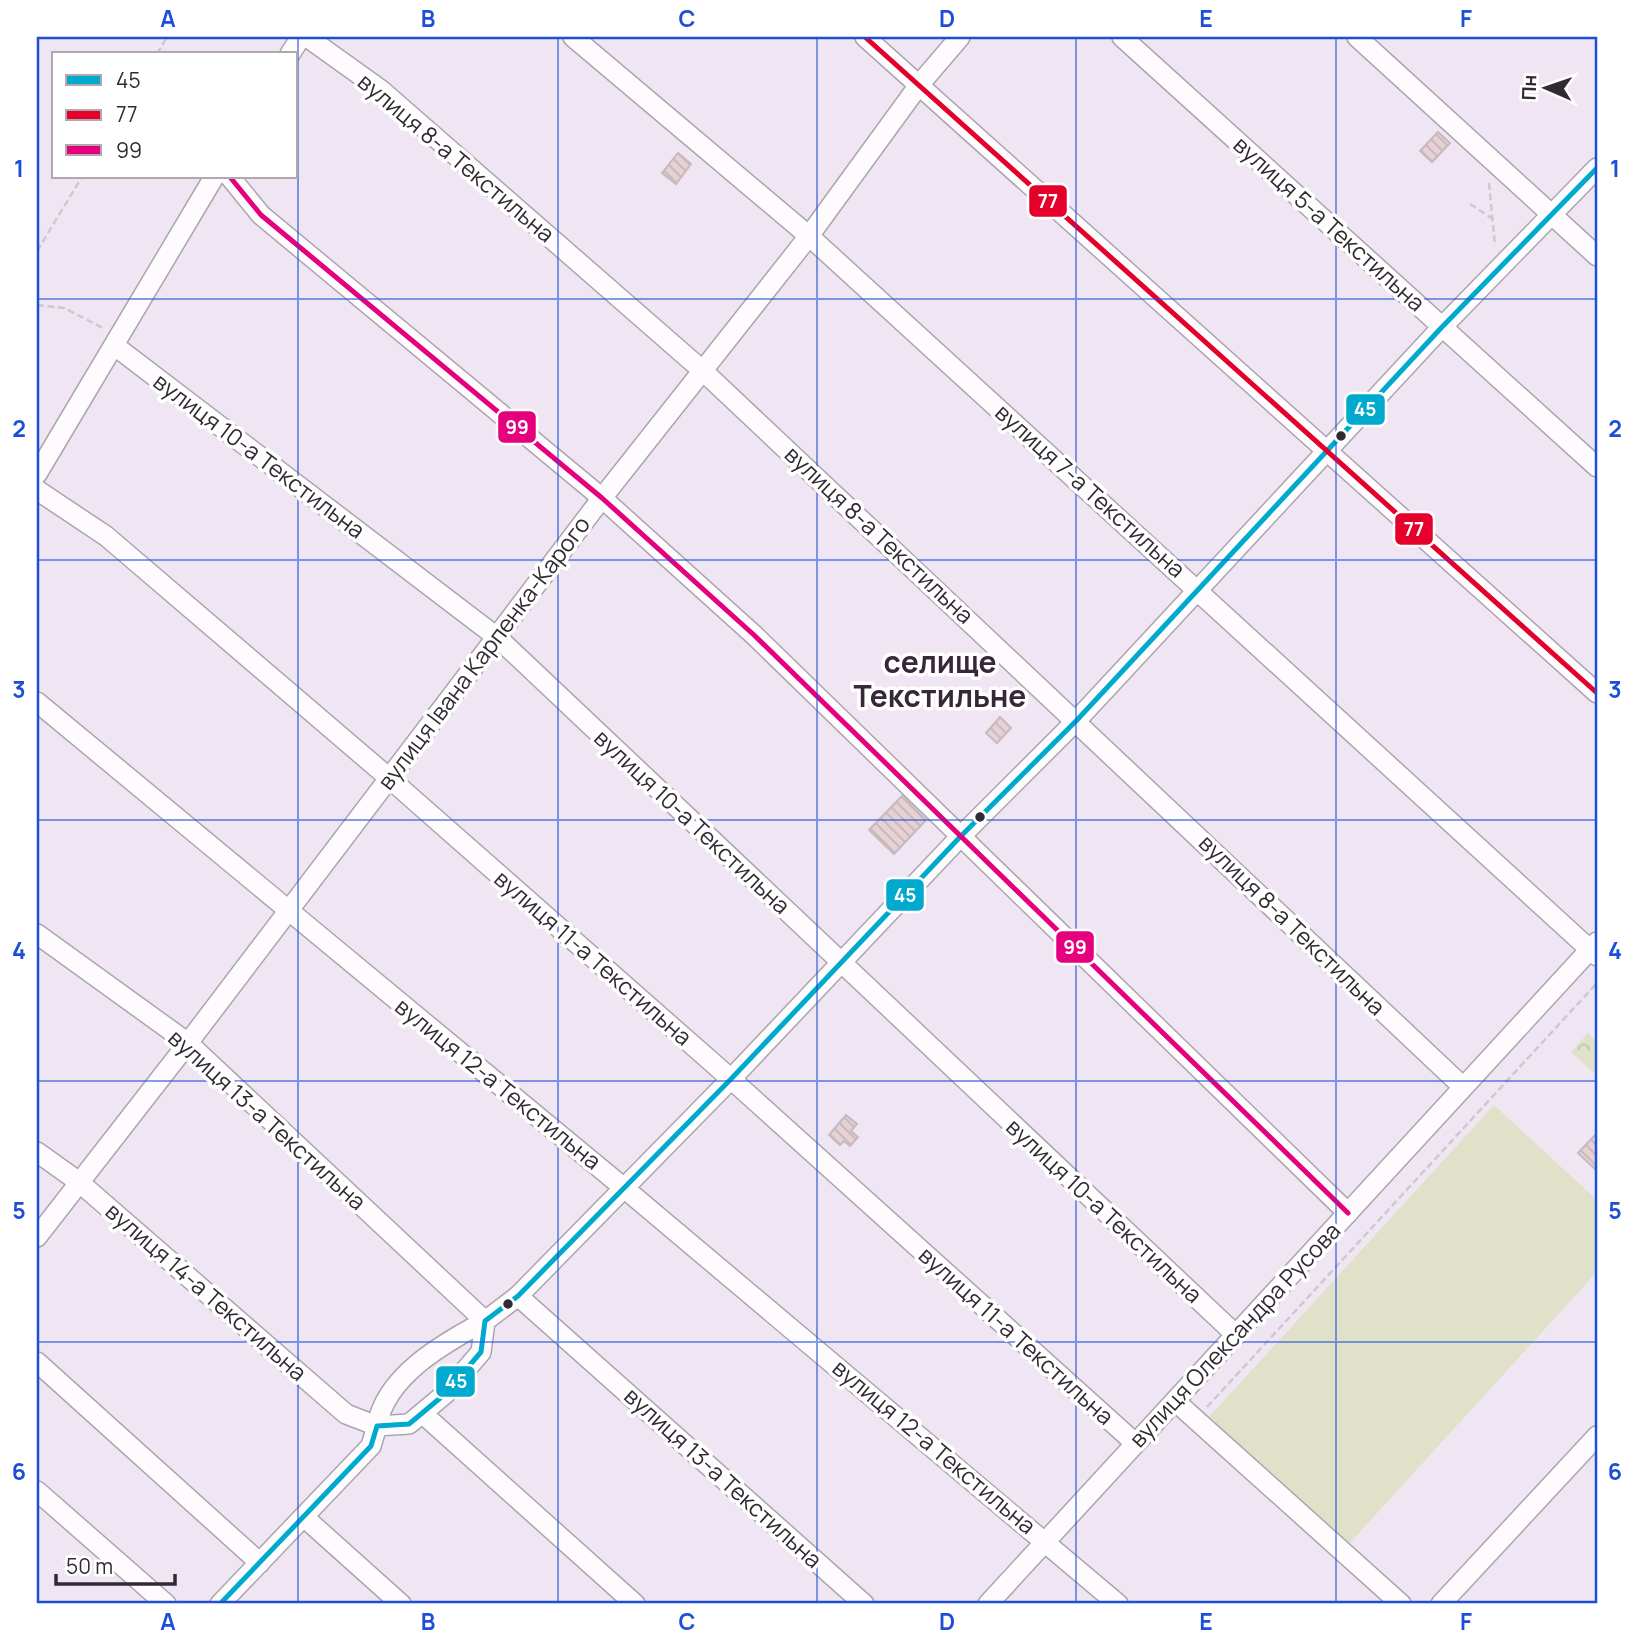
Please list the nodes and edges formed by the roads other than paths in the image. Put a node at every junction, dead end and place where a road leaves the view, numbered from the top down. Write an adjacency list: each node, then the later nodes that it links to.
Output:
1 (301, 37): 8 (street)
2 (307, 37): 18 (street, вулиця 8-а Текстильна)
3 (573, 37): 14 (street, вулиця 7-а Текстильна)
4 (865, 37): 9 (street)
5 (960, 37): 9 (street, вулиця Івана Карпенка-Карого)
6 (1122, 37): 16 (street, вулиця 5-а Текстильна)
7 (1357, 37): 13 (street)
8 (291, 52)
9 (919, 85): 14 (street, вулиця Івана Карпенка-Карого); 19 (street)
10 (1597, 168): 13 (street)
11 (213, 178): 17 (street)
12 (231, 178): 23 (street)
13 (1551, 214): 15 (street); 16 (street)
14 (808, 236): 18 (street, вулиця Івана Карпенка-Карого); 24 (street, вулиця 7-а Текстильна)
15 (1597, 256)
16 (1442, 327): 19 (street); 20 (street, вулиця 5-а Текстильна)
17 (118, 341): 21 (street); 25 (street, вулиця 10-а Текстильна)
18 (704, 371): 23 (street, вулиця Івана Карпенка-Карого); 28 (street, вулиця 8-а Текстильна)
19 (1328, 451): 24 (street); 26 (street)
20 (1597, 467)
21 (37, 474)
22 (37, 490): 29 (street, вулиця 11-а Текстильна)
23 (602, 498): 25 (street, вулиця Івана Карпенка-Карого); 30 (street)
24 (1198, 589): 28 (street); 33 (street, вулиця 7-а Текстильна)
25 (498, 638): 29 (street, вулиця Івана Карпенка-Карого); 34 (street, вулиця 10-а Текстильна)
26 (1597, 693)
27 (37, 702): 31 (street, вулиця 12-а Текстильна)
28 (1077, 720): 30 (street); 37 (street, вулиця 8-а Текстильна)
29 (389, 778): 31 (street, вулиця Івана Карпенка-Карого); 36 (street, вулиця 11-а Текстильна)
30 (960, 837): 34 (street); 41 (street)
31 (287, 910): 35 (street, вулиця Івана Карпенка-Карого); 40 (street, вулиця 12-а Текстильна)
32 (37, 934): 35 (street, вулиця 13-а Текстильна)
33 (1595, 949): 37 (street, вулиця Олександра Русова)
34 (841, 962): 36 (street); 45 (street, вулиця 10-а Текстильна)
35 (188, 1043): 39 (street, вулиця Івана Карпенка-Карого); 44 (street, вулиця 13-а Текстильна)
36 (731, 1079): 40 (street); 51 (street, вулиця 11-а Текстильна)
37 (1462, 1086): 41 (street, вулиця Олександра Русова)
38 (37, 1152): 39 (street, вулиця 14-а Текстильна)
39 (79, 1182): 42 (street, вулиця Івана Карпенка-Карого); 49 (street, вулиця 14-а Текстильна)
40 (624, 1188): 43 (street); 54 (street, вулиця 12-а Текстильна)
41 (1348, 1213): 45 (street, вулиця Олександра Русова)
42 (37, 1237)
43 (518, 1296): 44 (street); 60 (street, вулиця 13-а Текстильна)
44 (485, 1321): 48 (street); 49 (street)
45 (1236, 1335): 47 (street, вулиця Олександра Русова)
46 (37, 1362): 55 (street)
47 (1175, 1401): 51 (street, вулиця Олександра Русова); 63 (street)
48 (423, 1414): 49 (street); 59 (street)
49 (377, 1426): 53 (street)
50 (1597, 1436): 64 (street)
51 (1135, 1443): 54 (street, вулиця Олександра Русова)
52 (37, 1490): 56 (street)
53 (305, 1518): 55 (street); 58 (street)
54 (1046, 1541): 61 (street, вулиця Олександра Русова); 62 (street, вулиця 12-а Текстильна)
55 (260, 1563): 57 (street)
56 (166, 1604)
57 (220, 1604)
58 (401, 1604)
59 (635, 1604)
60 (864, 1604)
61 (988, 1604)
62 (1118, 1604)
63 (1401, 1604)
64 (1441, 1604)

